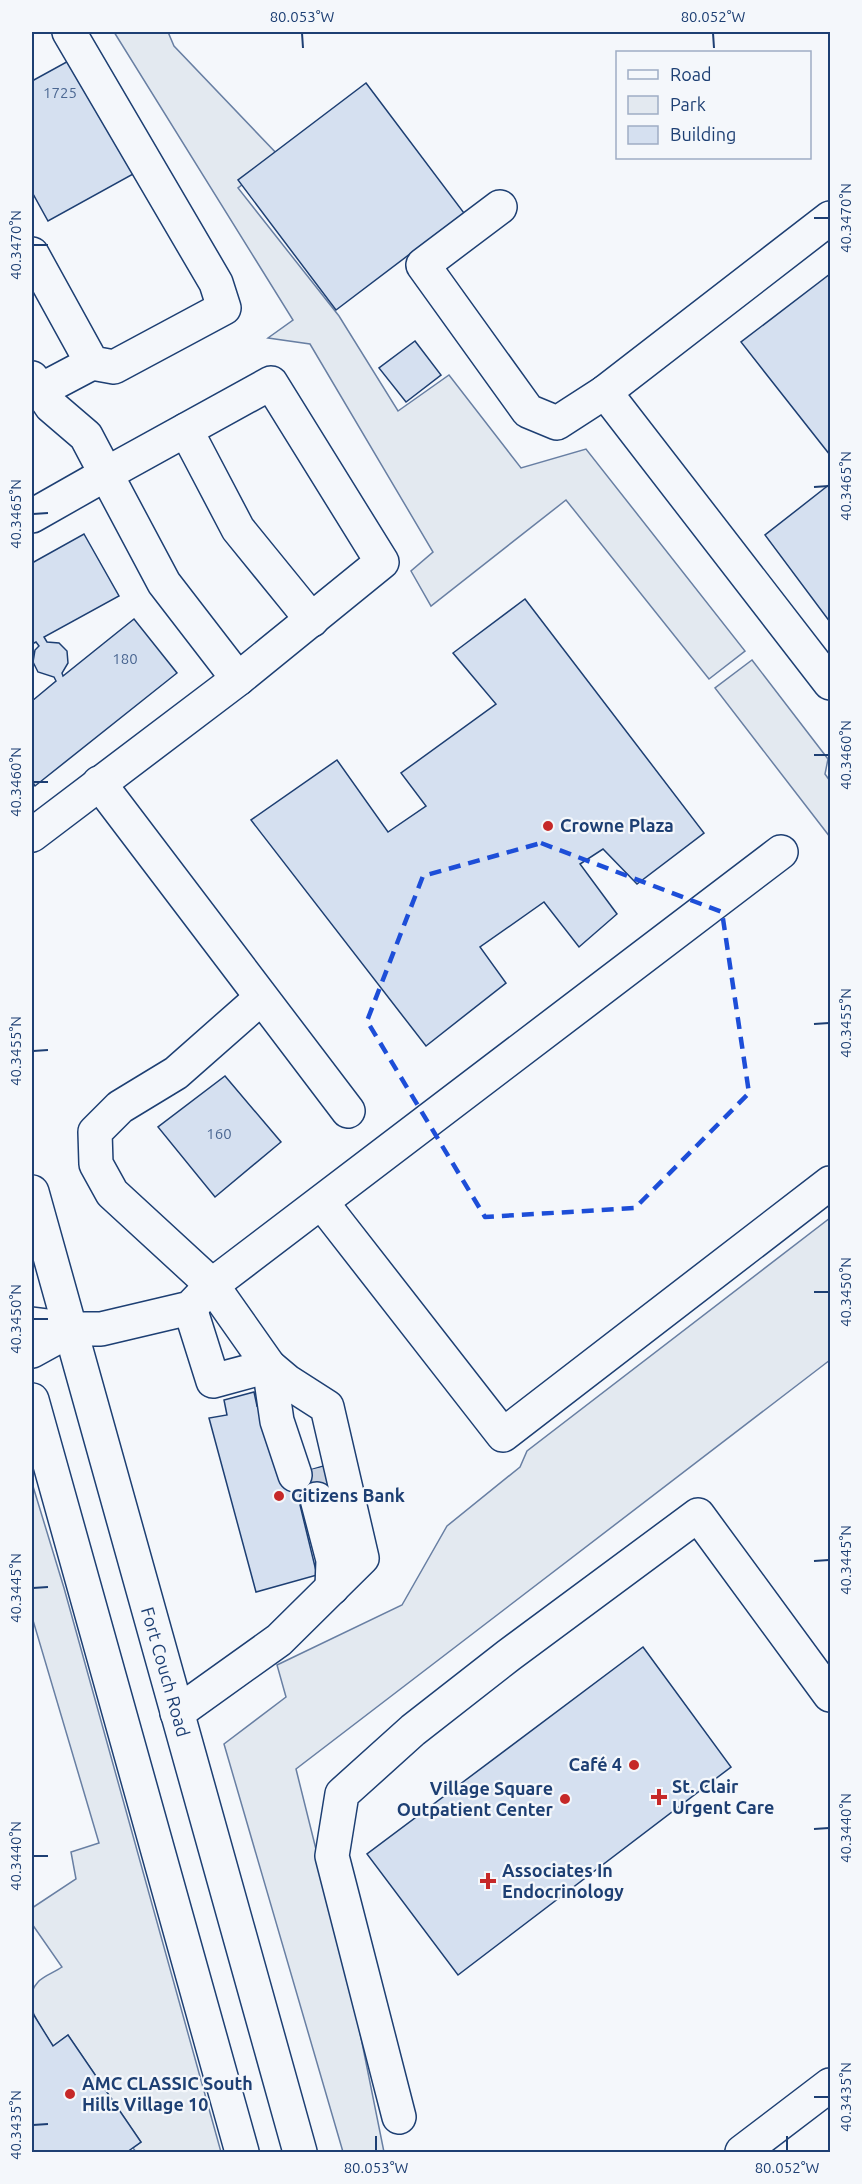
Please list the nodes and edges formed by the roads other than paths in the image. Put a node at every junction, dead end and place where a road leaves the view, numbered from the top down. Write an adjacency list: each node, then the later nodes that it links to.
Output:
1 (69, 32): 5 (street)
2 (500, 207): 6 (street)
3 (831, 218): 6 (street)
4 (32, 254): 5 (street)
5 (92, 363): 7 (street)
6 (604, 392): 13 (street)
7 (38, 399): 9 (street)
8 (186, 430): 9 (street); 11 (street); 11 (street)
9 (106, 474): 10 (street); 12 (street)
10 (32, 516)
11 (312, 620): 12 (street)
12 (238, 679): 14 (street)
13 (831, 683)
14 (99, 783): 15 (street); 17 (street)
15 (32, 835)
16 (781, 852): 21 (street)
17 (261, 998): 18 (street); 22 (street)
18 (348, 1111)
19 (831, 1183): 21 (street)
20 (32, 1192): 25 (street, Fort Couch Road)
21 (322, 1203): 22 (street)
22 (212, 1285): 23 (street); 27 (street)
23 (190, 1308): 25 (street); 27 (street)
24 (32, 1324): 25 (street)
25 (72, 1329): 26 (street); 31 (street, Fort Couch Road)
26 (32, 1351)
27 (278, 1374): 29 (street); 29 (street)
28 (32, 1400): 34 (street)
29 (332, 1588): 31 (street)
30 (831, 1695): 33 (street)
31 (177, 1713): 35 (street, Fort Couch Road)
32 (831, 2085): 36 (street)
33 (399, 2117)
34 (242, 2152)
35 (300, 2152)
36 (742, 2152)

